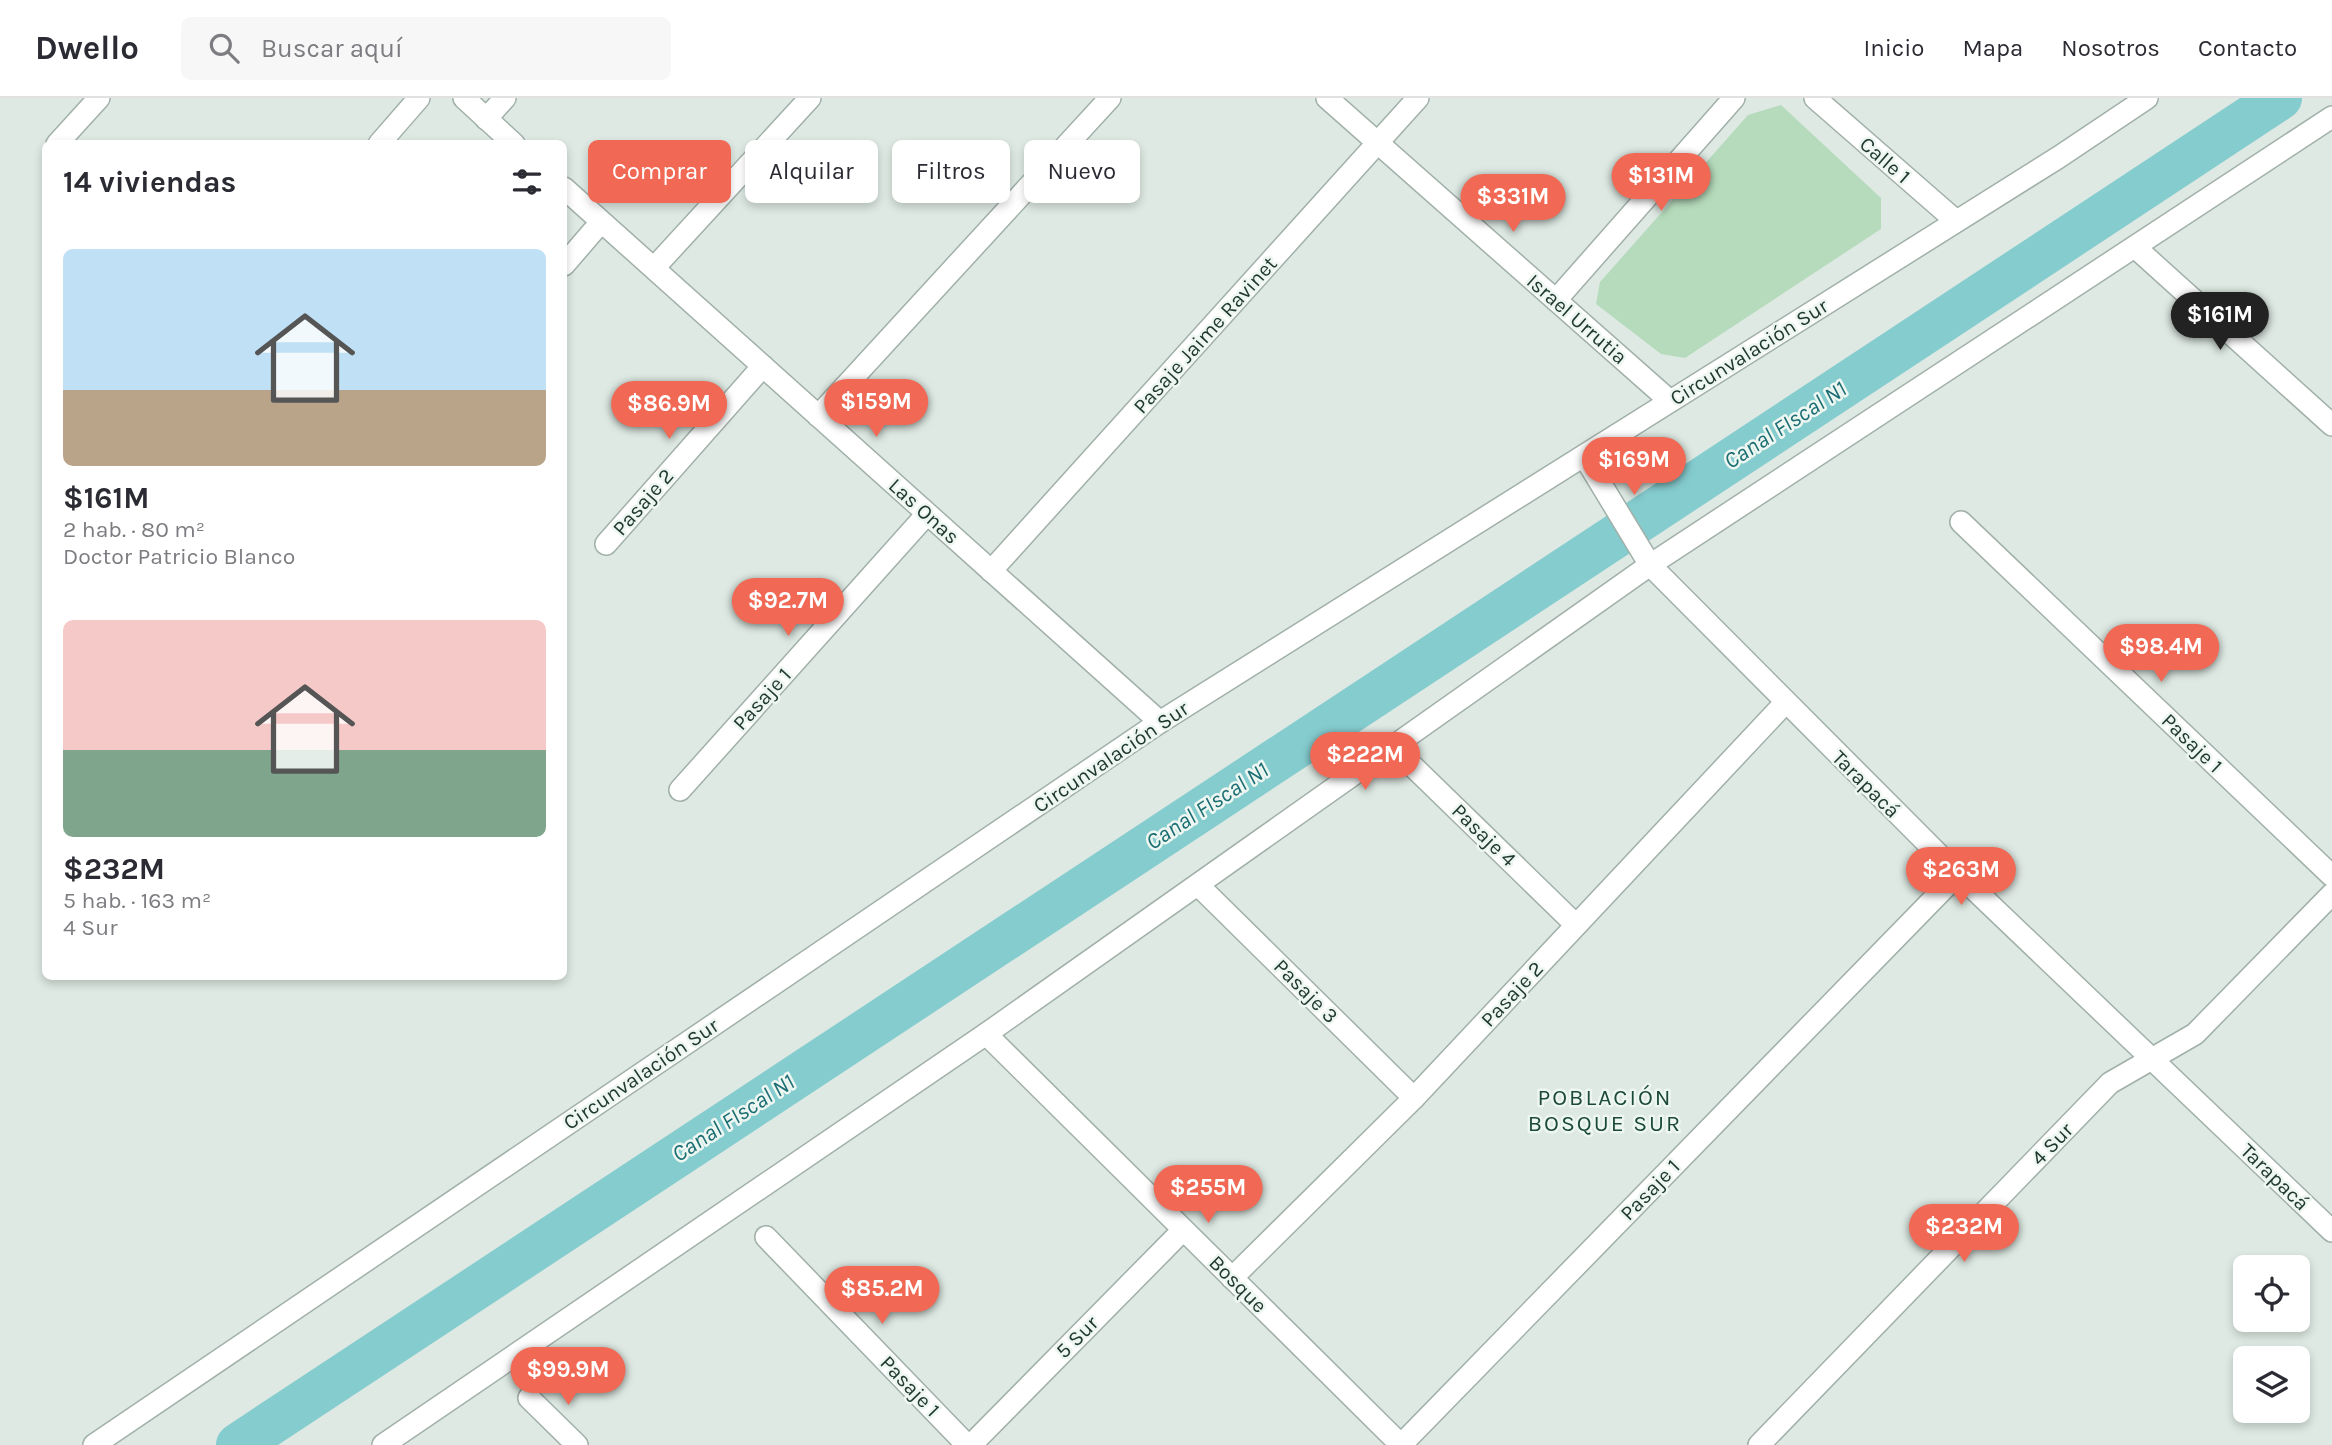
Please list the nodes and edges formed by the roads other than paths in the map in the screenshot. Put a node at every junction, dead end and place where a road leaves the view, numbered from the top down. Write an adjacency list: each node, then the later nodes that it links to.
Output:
1 (99, 98): 14 (street)
2 (419, 98): 15 (street)
3 (464, 98): 13 (street)
4 (505, 98): 13 (street)
5 (810, 98): 23 (street)
6 (1110, 98): 27 (street)
7 (1327, 98): 17 (street, Israel Urrutia)
8 (1418, 98): 17 (street, Pasaje Jaime Ravinet)
9 (1734, 98): 24 (street)
10 (1815, 98): 19 (street, Calle 1)
11 (2147, 98): 19 (street, Circunvalación Sur)
12 (2332, 117): 21 (street)
13 (486, 119): 16 (street)
14 (61, 140)
15 (382, 140)
16 (510, 140)
17 (1378, 143): 24 (street, Israel Urrutia); 34 (street, Pasaje Jaime Ravinet)
18 (567, 191): 20 (street, Las Onas)
19 (1956, 221): 26 (street, Circunvalación Sur)
20 (601, 222): 22 (street); 23 (street, Las Onas)
21 (2136, 248): 28 (street); 33 (street)
22 (567, 262)
23 (654, 268): 25 (street, Las Onas)
24 (1556, 300): 26 (street, Israel Urrutia)
25 (763, 366): 27 (street, Las Onas); 32 (street, Pasaje 2)
26 (1670, 401): 29 (street, Circunvalación Sur)
27 (818, 416): 30 (street, Las Onas)
28 (2332, 425)
29 (1589, 464): 33 (street, Tarapacá); 36 (street, Circunvalación Sur)
30 (927, 514): 34 (street, Las Onas); 38 (street, Pasaje 1)
31 (1961, 522): 40 (street, Pasaje 1)
32 (606, 544)
33 (1650, 565): 35 (street, Tarapacá); 37 (street)
34 (991, 571): 36 (street, Las Onas)
35 (1785, 703): 39 (street, Tarapacá); 43 (street, Pasaje 2)
36 (1160, 722): 53 (street, Circunvalación Sur)
37 (1392, 746): 41 (street); 43 (street, Pasaje 4)
38 (680, 790)
39 (1958, 874): 45 (street, Tarapacá); 56 (street, Pasaje 1)
40 (2332, 876)
41 (1198, 885): 44 (street); 46 (street, Pasaje 3)
42 (2332, 894): 45 (street, 4 Sur)
43 (1576, 925): 46 (street, Pasaje 2)
44 (986, 1034): 47 (street, Bosque); 54 (street)
45 (2151, 1059): 48 (street, Tarapacá); 57 (street, 4 Sur)
46 (1414, 1098): 50 (street, Pasaje 2)
47 (1183, 1230): 50 (street, Bosque); 52 (street, 5 Sur)
48 (2332, 1231)
49 (766, 1237): 52 (street, Pasaje 1)
50 (1232, 1278): 56 (street, Bosque)
51 (529, 1398): 55 (street)
52 (974, 1443)
53 (94, 1445)
54 (383, 1445)
55 (577, 1445)
56 (1401, 1445)
57 (1759, 1445)

